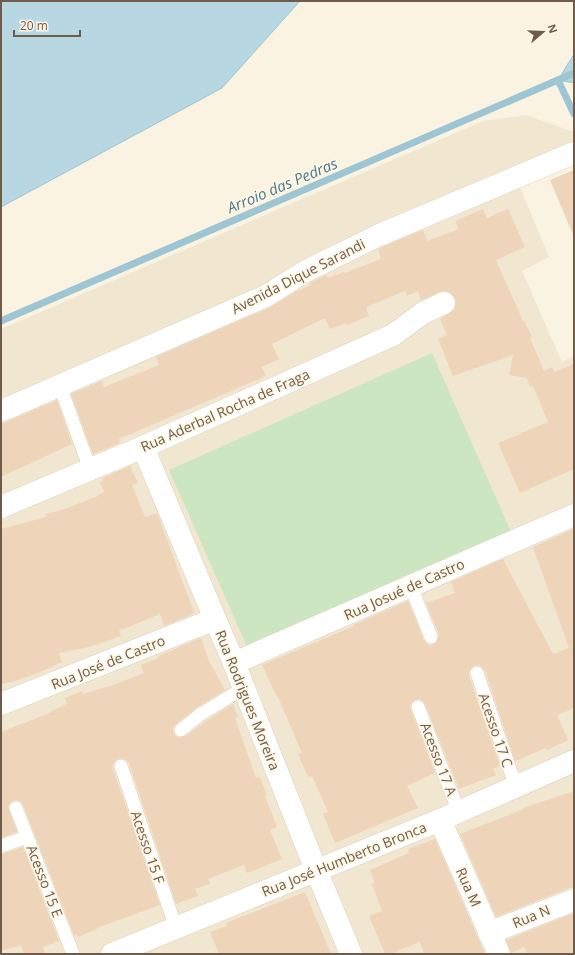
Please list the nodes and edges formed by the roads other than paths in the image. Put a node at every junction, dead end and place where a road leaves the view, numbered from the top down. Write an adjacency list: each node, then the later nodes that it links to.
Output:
1 (574, 153): 3 (street, Avenida Dique Sarandi)
2 (444, 303): 5 (street, Rua Aderbal Rocha de Fraga)
3 (60, 386): 4 (street, Avenida Dique Sarandi); 6 (lane)
4 (1, 411)
5 (143, 447): 6 (street, Rua Aderbal Rocha de Fraga); 10 (street, Rua Rodrigues Moreira)
6 (90, 469): 7 (street, Rua Aderbal Rocha de Fraga)
7 (1, 507)
8 (574, 515): 9 (street, Rua Josué de Castro)
9 (411, 587): 11 (lane); 12 (street, Rua Josué de Castro)
10 (214, 619): 12 (street, Rua Rodrigues Moreira); 15 (street, Rua José de Castro)
11 (431, 637)
12 (234, 664): 14 (street, Rua Rodrigues Moreira)
13 (477, 673): 20 (lane, Acesso 17 C)
14 (244, 688): 17 (lane); 26 (street, Rua Rodrigues Moreira)
15 (1, 704)
16 (418, 707): 22 (lane, Acesso 17 A)
17 (181, 730)
18 (574, 761): 20 (street, Rua José Humberto Bronca)
19 (121, 766): 28 (lane, Acesso 15 F)
20 (516, 787): 22 (street, Rua José Humberto Bronca)
21 (16, 808): 24 (lane, Acesso 15 E)
22 (459, 812): 23 (street, Rua José Humberto Bronca)
23 (440, 820): 26 (street, Rua José Humberto Bronca); 29 (street, Rua M)
24 (27, 837): 25 (lane); 30 (lane, Acesso 15 E)
25 (1, 846)
26 (316, 870): 28 (street, Rua José Humberto Bronca); 32 (street, Rua Rodrigues Moreira)
27 (574, 900): 29 (street, Rua N)
28 (176, 928): 31 (street, Rua José Humberto Bronca)
29 (489, 933): 33 (street, Rua M)
30 (73, 954)
31 (112, 954)
32 (351, 954)
33 (499, 954)

